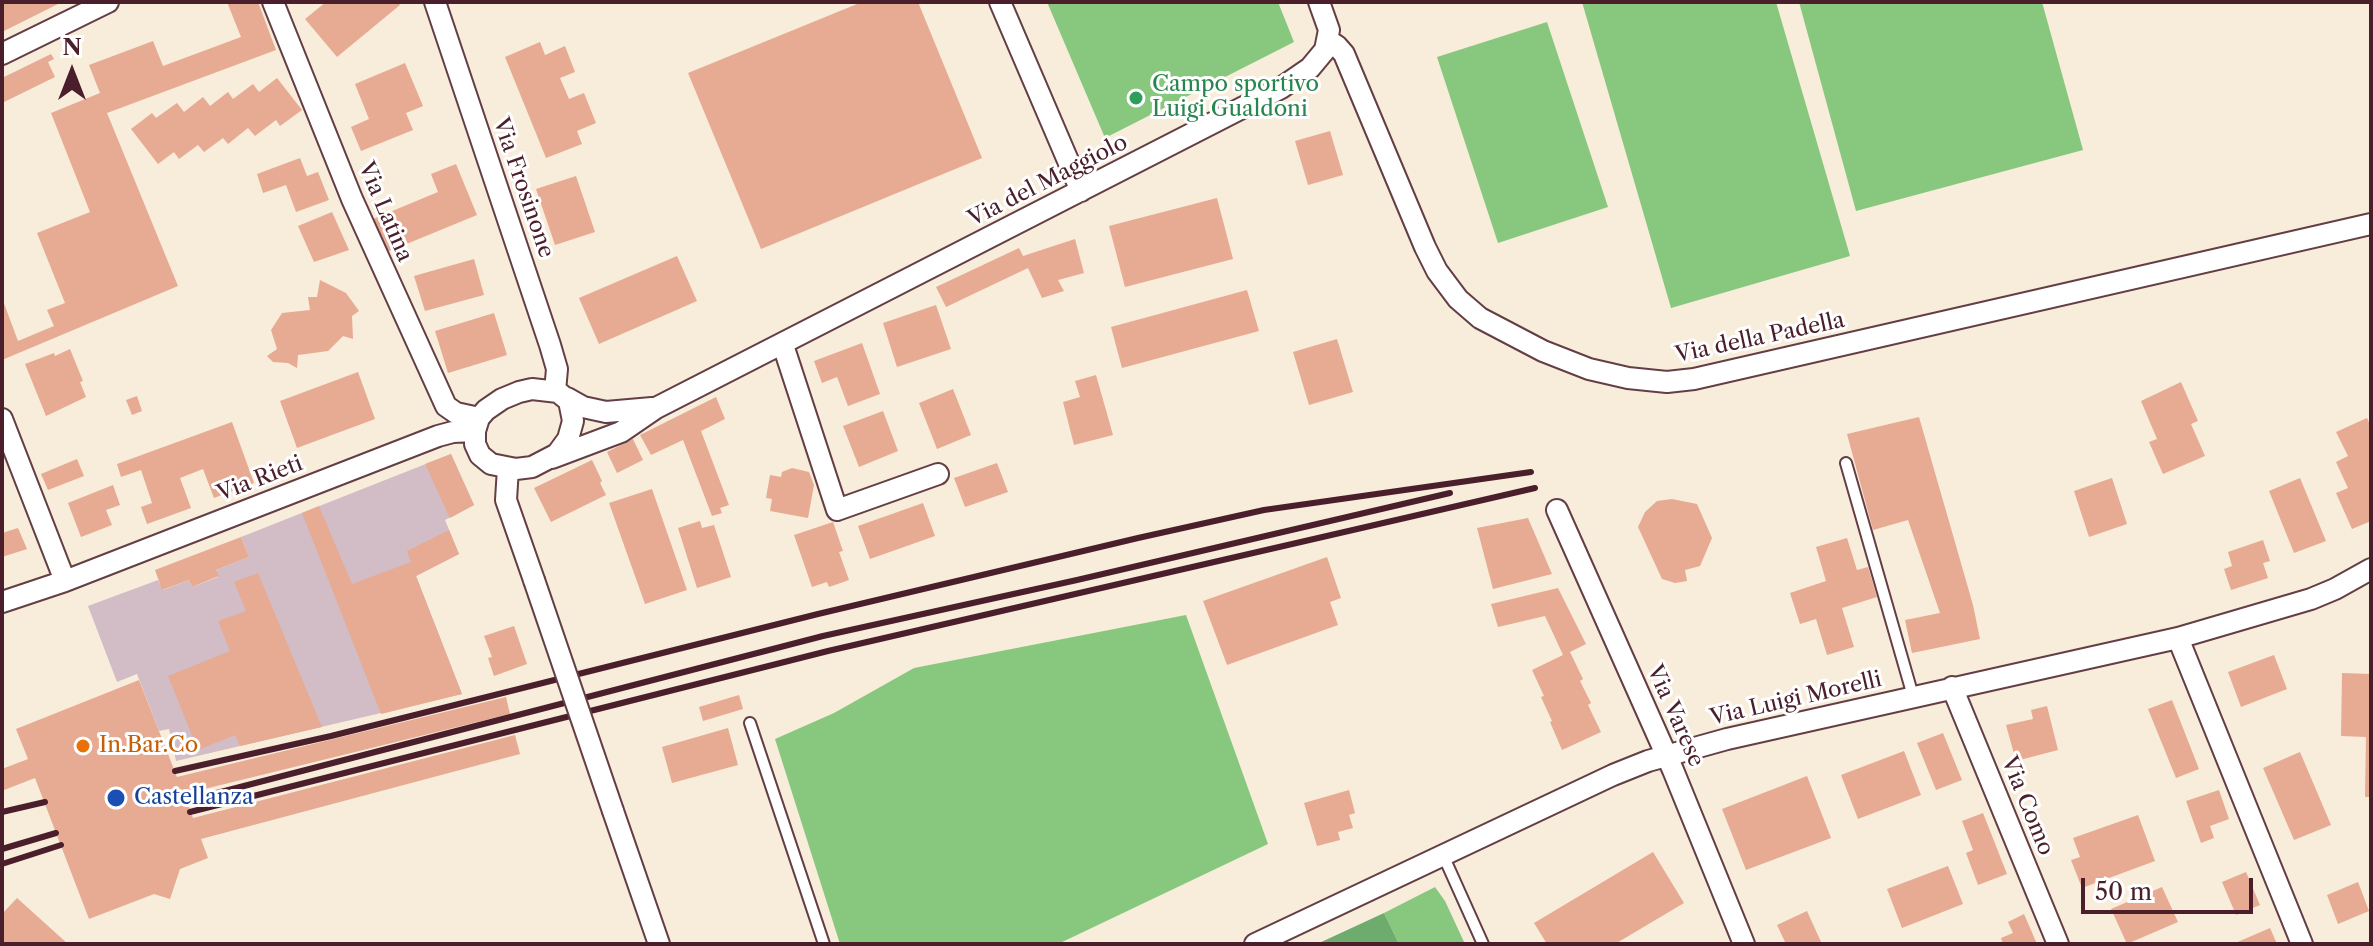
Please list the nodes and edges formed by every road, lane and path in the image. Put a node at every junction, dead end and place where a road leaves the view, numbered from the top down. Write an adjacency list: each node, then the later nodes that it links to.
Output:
1 (108, 2): 7 (street)
2 (273, 2): 14 (street, Via Latina)
3 (435, 2): 11 (street, Via Frosinone)
4 (1000, 2): 8 (street)
5 (1319, 2): 6 (street)
6 (1328, 40): 8 (street, Via del Maggiolo); 9 (street, Via della Padella)
7 (2, 54)
8 (1081, 191): 10 (street, Via del Maggiolo)
9 (2371, 224)
10 (783, 345): 12 (street, Via del Maggiolo); 18 (street)
11 (561, 395): 12 (street, Via del Maggiolo); 14 (street); 15 (street)
12 (656, 408): 15 (street, Via del Maggiolo)
13 (2, 419): 21 (street)
14 (477, 425): 17 (street); 21 (street, Via Rieti)
15 (552, 458): 17 (street)
16 (1846, 463): 25 (lane)
17 (508, 468): 29 (street, bridge)
18 (938, 474)
19 (1557, 510): 27 (street, Via Varese)
20 (2371, 569): 23 (street, Via Luigi Morelli)
21 (65, 581): 22 (street, Via Rieti)
22 (2, 602)
23 (2178, 638): 24 (street, Via Luigi Morelli); 35 (street)
24 (1952, 687): 25 (street, Via Luigi Morelli); 34 (street, Via Como)
25 (1913, 696): 27 (street, Via Luigi Morelli)
26 (750, 723): 30 (lane)
27 (1667, 755): 28 (street, Via Luigi Morelli); 33 (street, Via Varese)
28 (1443, 855): 31 (street, Via Luigi Morelli); 32 (lane)
29 (659, 944)
30 (824, 944)
31 (1255, 944)
32 (1483, 944)
33 (1744, 944)
34 (2058, 944)
35 (2302, 944)

